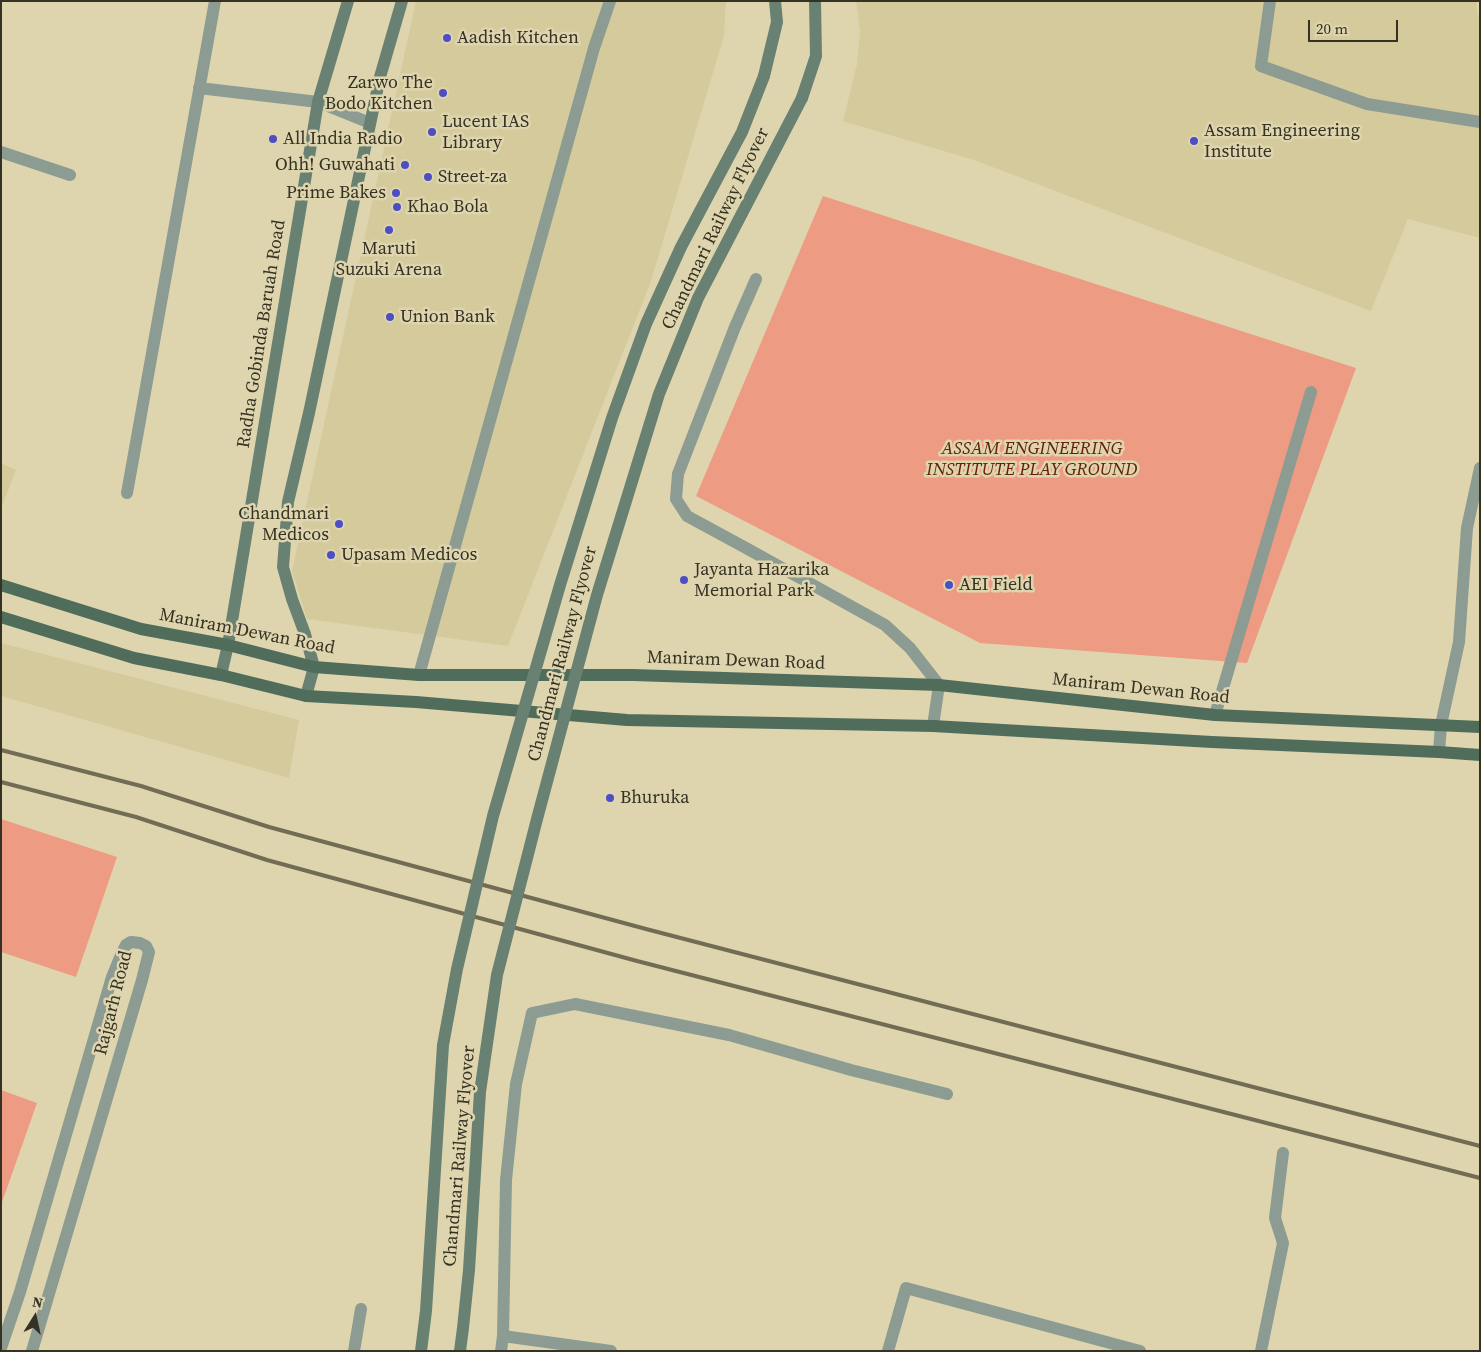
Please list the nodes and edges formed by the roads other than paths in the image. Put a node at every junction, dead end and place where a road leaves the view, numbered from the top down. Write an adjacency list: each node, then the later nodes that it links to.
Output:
1 (215, 1): 8 (street)
2 (348, 1): 9 (main road, Radha Gobinda Baruah Road)
3 (402, 1): 10 (main road)
4 (610, 1): 23 (street)
5 (775, 1): 41 (main road, Chandmari Railway Flyover, bridge)
6 (815, 1): 42 (main road, Chandmari Railway Flyover, bridge)
7 (1270, 1): 11 (street)
8 (199, 88): 9 (street); 17 (street)
9 (318, 102): 10 (street); 20 (main road, Radha Gobinda Baruah Road)
10 (370, 122): 21 (main road)
11 (1480, 122)
12 (1, 152): 13 (street)
13 (70, 175)
14 (756, 279): 24 (street)
15 (1311, 392): 26 (street)
16 (1480, 468): 27 (street)
17 (128, 493)
18 (1, 585): 20 (main road, Maniram Dewan Road)
19 (1, 617): 22 (main road)
20 (228, 645): 21 (main road, Maniram Dewan Road); 22 (main road, Radha Gobinda Baruah Road)
21 (314, 667): 23 (main road, Maniram Dewan Road); 25 (main road)
22 (221, 675): 25 (main road)
23 (419, 675): 24 (main road, Maniram Dewan Road)
24 (939, 685): 26 (main road, Maniram Dewan Road); 28 (street)
25 (306, 696): 28 (main road)
26 (1215, 715): 27 (main road, Maniram Dewan Road)
27 (1442, 725): 29 (main road, Maniram Dewan Road); 30 (street)
28 (933, 726): 30 (main road)
29 (1480, 727)
30 (1439, 752): 31 (main road)
31 (1480, 755)
32 (947, 1094): 36 (street)
33 (1283, 1153): 38 (street)
34 (361, 1309): 40 (street)
35 (7, 1315): 37 (street, Rajgarh Road); 39 (street, Rajgarh Road)
36 (504, 1336): 43 (street); 44 (street)
37 (1, 1348)
38 (1262, 1350)
39 (32, 1351)
40 (354, 1351)
41 (421, 1351)
42 (460, 1351)
43 (501, 1351)
44 (611, 1351)
45 (888, 1351): 46 (street)
46 (1140, 1351)

